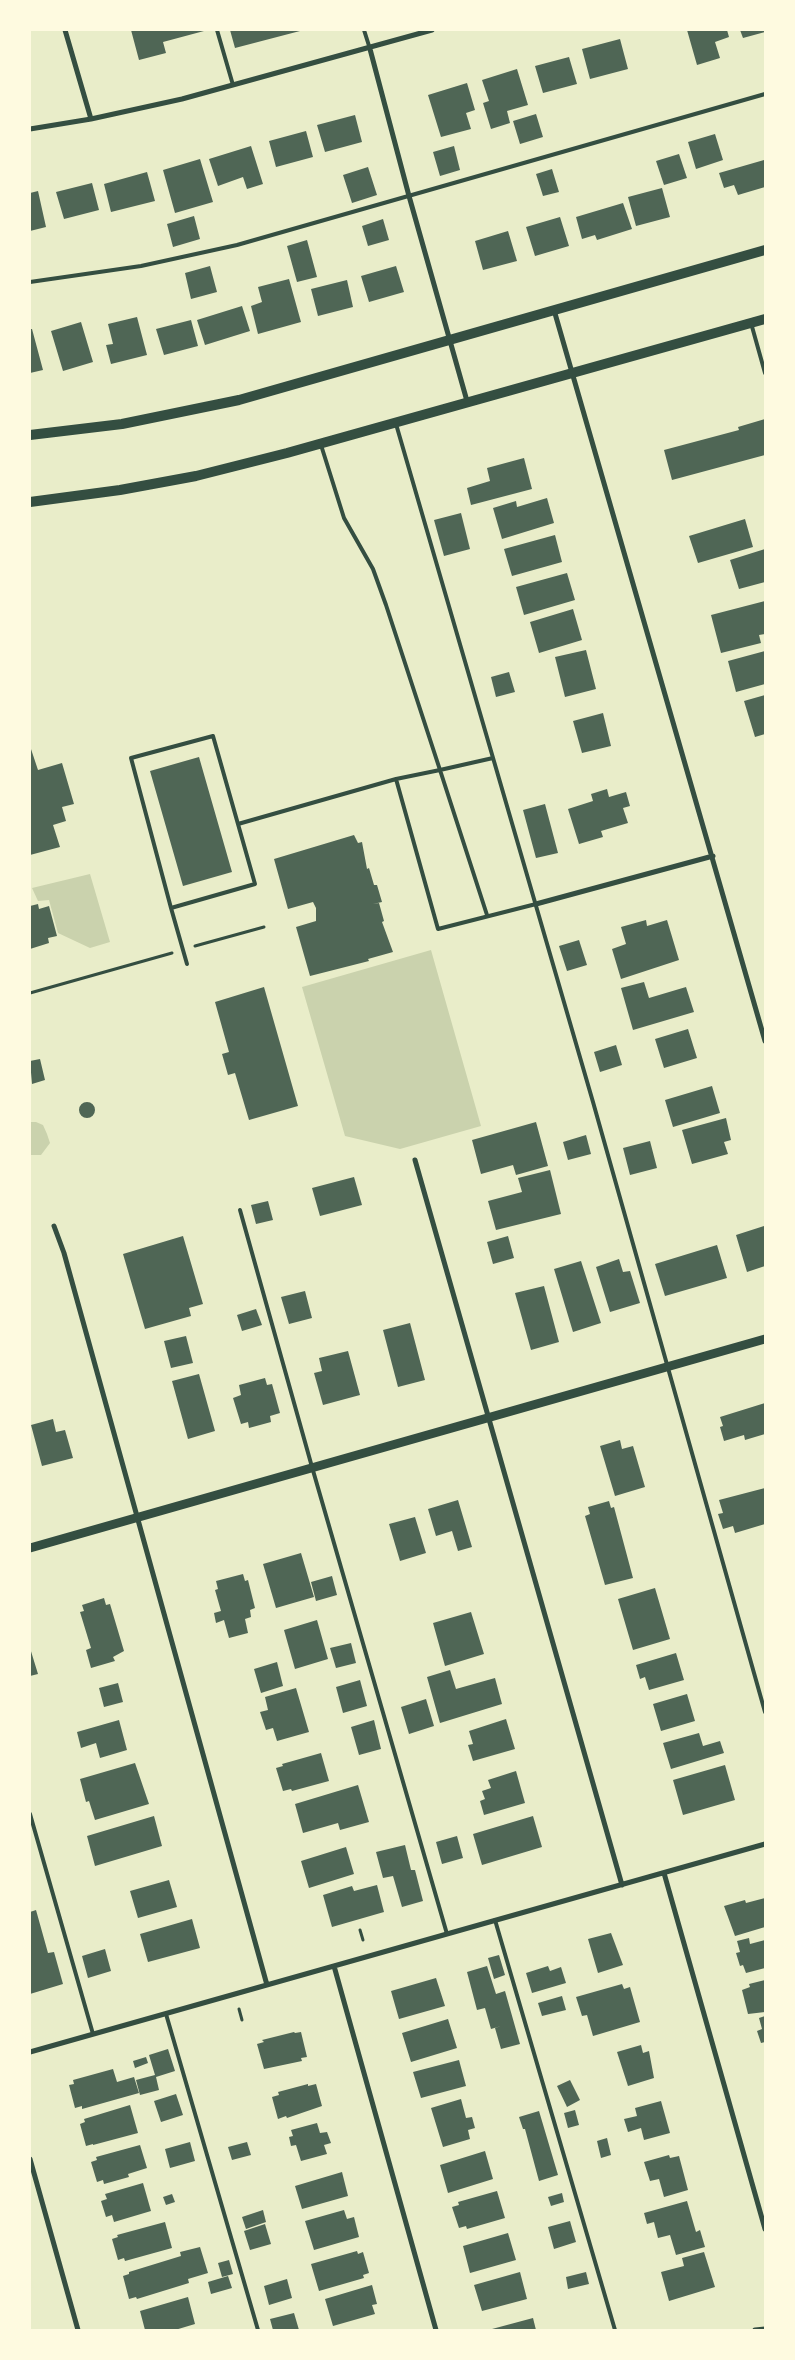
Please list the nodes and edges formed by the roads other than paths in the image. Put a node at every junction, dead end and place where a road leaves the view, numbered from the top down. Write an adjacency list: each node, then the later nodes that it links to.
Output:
1 (65, 30): 8 (street)
2 (217, 30): 6 (lane)
3 (364, 30): 5 (lane)
4 (432, 30): 5 (street)
5 (370, 49): 6 (street); 10 (street)
6 (233, 85): 8 (street)
7 (765, 94): 10 (lane)
8 (90, 120): 9 (street)
9 (30, 129)
10 (409, 196): 12 (lane); 16 (street)
11 (765, 250): 13 (main road)
12 (30, 282)
13 (554, 310): 16 (main road); 17 (street)
14 (765, 319): 15 (main road)
15 (751, 323): 17 (main road); 18 (lane)
16 (450, 340): 19 (street); 21 (main road)
17 (572, 372): 19 (main road); 28 (street)
18 (765, 373)
19 (467, 401): 20 (main road)
20 (395, 422): 22 (main road); 24 (lane)
21 (30, 435)
22 (321, 443): 23 (main road); 25 (lane)
23 (30, 502)
24 (493, 758): 25 (lane); 29 (lane)
25 (440, 770): 26 (lane); 31 (lane)
26 (396, 779): 27 (lane); 31 (lane)
27 (238, 824): 30 (lane); 30 (lane)
28 (713, 856): 29 (street); 33 (street)
29 (536, 904): 31 (lane); 38 (lane)
30 (171, 908): 32 (lane)
31 (487, 916)
32 (187, 964)
33 (765, 1041)
34 (415, 1160): 39 (street)
35 (240, 1210): 40 (lane)
36 (54, 1226): 41 (street)
37 (765, 1339): 38 (street)
38 (666, 1367): 39 (street); 43 (lane)
39 (489, 1417): 40 (street); 47 (street)
40 (312, 1468): 41 (street); 49 (lane)
41 (137, 1517): 42 (street); 51 (street)
42 (30, 1548)
43 (765, 1712)
44 (30, 1814): 53 (lane)
45 (765, 1844): 46 (street)
46 (664, 1873): 47 (street); 56 (street)
47 (622, 1885): 48 (street)
48 (495, 1920): 49 (street); 61 (lane)
49 (447, 1934): 50 (street)
50 (334, 1966): 51 (street); 60 (street)
51 (267, 1985): 52 (street)
52 (166, 2014): 53 (street); 59 (lane)
53 (93, 2034): 54 (street)
54 (30, 2052)
55 (30, 2159): 58 (street)
56 (765, 2230)
57 (765, 2329): 62 (street)
58 (78, 2330)
59 (258, 2330)
60 (436, 2330)
61 (615, 2330)
62 (755, 2330)

